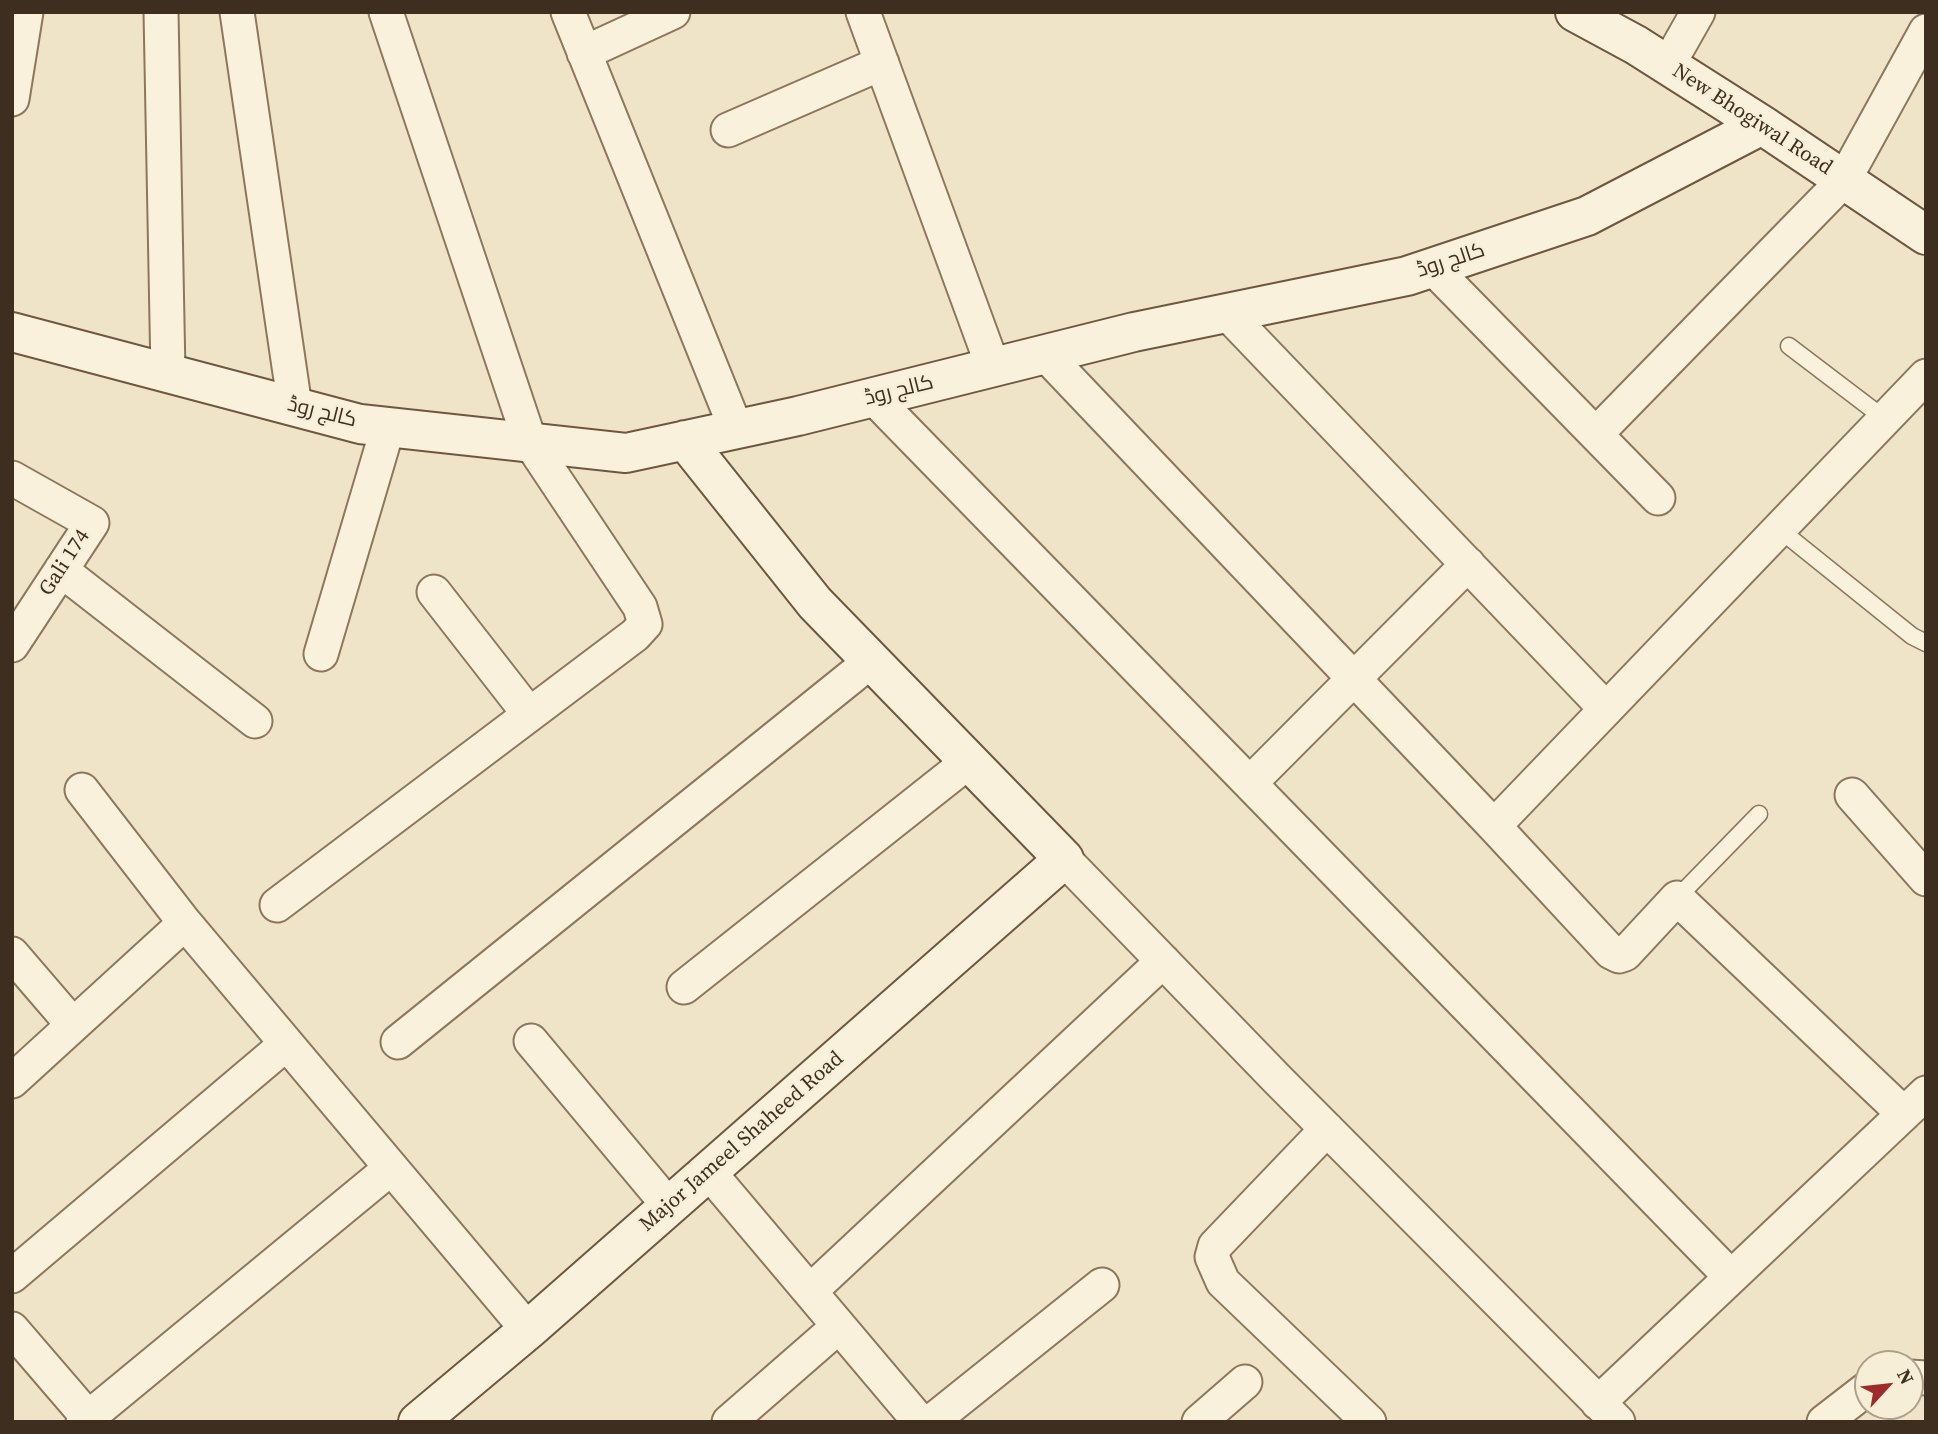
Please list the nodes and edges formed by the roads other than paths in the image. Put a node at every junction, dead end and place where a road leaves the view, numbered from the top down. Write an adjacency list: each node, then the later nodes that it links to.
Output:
1 (26, 12): 14 (street)
2 (161, 12): 25 (street)
3 (237, 12): 28 (street)
4 (386, 12): 34 (street)
5 (568, 12): 11 (street)
6 (673, 12): 11 (street)
7 (863, 12): 12 (street)
8 (1575, 12): 13 (street, New Bhogiwal Road)
9 (1698, 12): 13 (street)
10 (1926, 31): 17 (street)
11 (584, 53): 31 (street)
12 (882, 63): 16 (street); 24 (street)
13 (1668, 65): 15 (street, New Bhogiwal Road)
14 (12, 99)
15 (1762, 125): 17 (street, New Bhogiwal Road); 19 (street, کالج روڈ)
16 (728, 130)
17 (1844, 180): 18 (street, New Bhogiwal Road); 32 (street)
18 (1923, 228)
19 (1432, 267): 20 (street, کالج روڈ); 32 (street)
20 (1226, 312): 23 (street, کالج روڈ); 38 (street)
21 (12, 332): 25 (street, کالج روڈ)
22 (1789, 346): 29 (lane)
23 (1045, 354): 24 (street, کالج روڈ); 45 (street)
24 (993, 367): 27 (street, کالج روڈ)
25 (168, 373): 28 (street, کالج روڈ)
26 (1926, 376): 29 (street)
27 (873, 397): 31 (street, کالج روڈ); 50 (street)
28 (295, 407): 30 (street, کالج روڈ)
29 (1885, 419): 37 (street)
30 (388, 427): 34 (street, کالج روڈ); 43 (street)
31 (736, 429): 33 (street, کالج روڈ)
32 (1596, 434): 36 (street)
33 (685, 440): 34 (street, کالج روڈ); 44 (street)
34 (530, 442): 47 (street)
35 (12, 478): 39 (street, Gali 174)
36 (1658, 498)
37 (1779, 529): 41 (lane); 46 (street)
38 (1468, 564): 45 (street); 46 (street)
39 (61, 570): 42 (street, Gali 174); 48 (street)
40 (434, 592): 47 (street)
41 (1926, 643)
42 (12, 645)
43 (321, 654)
44 (871, 661): 49 (street); 65 (street)
45 (1354, 678): 50 (street); 54 (street)
46 (1606, 709): 54 (street)
47 (529, 714): 58 (street)
48 (255, 721)
49 (968, 762): 55 (street); 62 (street)
50 (1250, 783): 74 (street)
51 (82, 790): 59 (street)
52 (1852, 795): 56 (street)
53 (1759, 814): 57 (lane)
54 (1494, 826): 57 (street)
55 (1064, 859): 61 (street); 71 (street, Major Jameel Shaheed Road)
56 (1926, 879)
57 (1677, 898): 68 (street)
58 (277, 905)
59 (184, 923): 63 (street); 66 (street)
60 (12, 954): 63 (street)
61 (1163, 961): 69 (street); 75 (street)
62 (684, 987)
63 (73, 1025): 67 (street)
64 (531, 1041): 72 (street)
65 (398, 1042)
66 (286, 1045): 70 (street); 73 (street)
67 (12, 1081)
68 (1915, 1103): 74 (street)
69 (1327, 1129): 82 (street); 89 (street)
70 (391, 1168): 79 (street); 83 (street)
71 (708, 1171): 72 (street, Major Jameel Shaheed Road); 77 (street)
72 (669, 1206): 79 (street, Major Jameel Shaheed Road)
73 (12, 1276)
74 (1731, 1277): 82 (street)
75 (819, 1283)
76 (1102, 1285): 87 (street)
77 (839, 1326): 85 (street); 86 (street)
78 (12, 1329): 83 (street)
79 (527, 1330): 84 (street, Major Jameel Shaheed Road)
80 (1245, 1382): 88 (street)
81 (1854, 1399): 90 (street)
82 (1608, 1412)
83 (88, 1420)
84 (418, 1422)
85 (729, 1422)
86 (920, 1422)
87 (931, 1422)
88 (1199, 1422)
89 (1369, 1422)
90 (1824, 1422)

